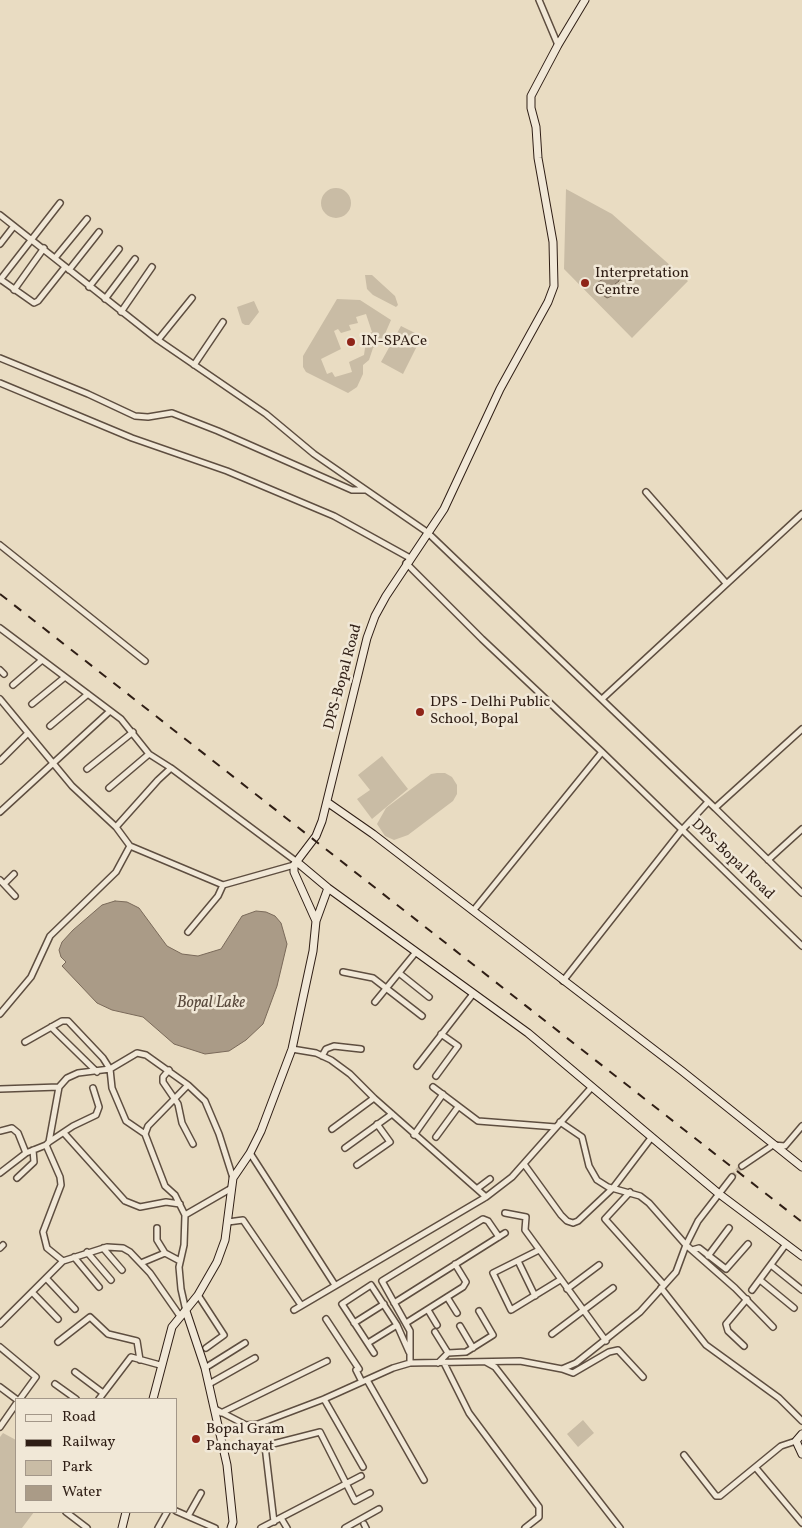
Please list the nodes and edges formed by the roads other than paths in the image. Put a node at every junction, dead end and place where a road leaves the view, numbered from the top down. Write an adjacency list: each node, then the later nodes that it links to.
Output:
1 (539, 0): 3 (street)
2 (586, 0): 3 (street)
3 (558, 45): 31 (street)
4 (60, 203): 9 (street)
5 (0, 215): 7 (street)
6 (87, 219): 13 (street)
7 (14, 226): 9 (street); 10 (street)
8 (99, 232): 16 (street)
9 (31, 239): 11 (street); 17 (street)
10 (0, 244)
11 (44, 248): 13 (street); 19 (street)
12 (120, 249): 18 (street)
13 (55, 258): 16 (street)
14 (135, 259): 21 (street)
15 (152, 267): 22 (street)
16 (67, 269): 18 (street); 19 (street)
17 (0, 280): 19 (street)
18 (89, 287): 21 (street)
19 (14, 290)
20 (192, 298): 24 (street)
21 (106, 299): 22 (street)
22 (121, 312): 24 (street)
23 (223, 322): 26 (street)
24 (158, 340): 26 (street)
25 (0, 358): 28 (street)
26 (194, 364): 28 (street)
27 (0, 383): 33 (street)
28 (366, 490): 31 (street)
29 (646, 492): 34 (street)
30 (802, 514): 34 (street)
31 (428, 532): 33 (street); 42 (street)
32 (0, 545): 37 (street)
33 (410, 557): 50 (street, DPS-Bopal Road); 57 (street, DPS-Bopal Road)
34 (726, 583): 42 (street)
35 (1, 632): 36 (street)
36 (42, 660): 38 (street); 39 (street)
37 (145, 661)
38 (65, 677): 40 (street); 43 (street)
39 (13, 685)
40 (88, 694): 45 (street); 46 (street)
41 (0, 699): 44 (street)
42 (602, 699): 58 (street)
43 (32, 704)
44 (2, 706): 49 (street)
45 (110, 711): 48 (street); 53 (street)
46 (50, 726)
47 (802, 729): 59 (street)
48 (133, 732): 51 (street); 55 (street)
49 (28, 733): 52 (street); 53 (street)
50 (602, 752): 63 (street, DPS-Bopal Road); 73 (street)
51 (149, 754): 54 (street); 56 (street)
52 (0, 761)
53 (52, 763): 60 (street); 61 (street)
54 (171, 768): 61 (street); 66 (street)
55 (88, 769)
56 (109, 788)
57 (327, 802): 66 (street, DPS-Bopal Road); 73 (street)
58 (708, 802): 59 (street); 63 (street)
59 (715, 808): 65 (street)
60 (0, 812)
61 (116, 827): 64 (street)
62 (801, 830): 65 (street)
63 (681, 831): 76 (street, DPS-Bopal Road); 80 (street)
64 (130, 846): 69 (street); 85 (street)
65 (768, 860): 71 (street)
66 (295, 864): 69 (street); 70 (street); 74 (street)
67 (14, 874): 68 (street)
68 (2, 882): 72 (street)
69 (224, 885): 75 (street)
70 (328, 888): 74 (street); 77 (street)
71 (802, 893)
72 (15, 896)
73 (474, 911): 80 (street)
74 (316, 921): 90 (street)
75 (188, 932)
76 (802, 946)
77 (416, 952): 79 (street); 82 (street)
78 (344, 972): 81 (street)
79 (399, 973): 81 (street); 83 (street)
80 (563, 981): 122 (street)
81 (387, 987): 84 (street); 86 (street)
82 (473, 994): 88 (street); 102 (street)
83 (429, 998)
84 (374, 1002)
85 (0, 1014)
86 (422, 1016)
87 (51, 1027): 89 (street); 94 (street); 96 (street)
88 (441, 1034): 93 (street); 97 (street)
89 (25, 1042)
90 (292, 1049): 92 (street); 126 (street)
91 (362, 1049): 92 (street)
92 (322, 1056): 106 (street)
93 (417, 1066)
94 (110, 1069): 95 (street); 96 (street); 116 (street)
95 (169, 1070): 98 (street); 105 (street)
96 (97, 1072): 99 (street)
97 (436, 1076)
98 (188, 1085): 105 (street); 134 (street)
99 (59, 1087): 103 (street); 120 (street)
100 (433, 1087): 104 (street)
101 (94, 1088): 115 (street)
102 (591, 1088): 109 (street); 119 (street)
103 (0, 1089)
104 (443, 1094): 107 (street); 117 (street)
105 (175, 1098): 116 (street); 121 (street)
106 (374, 1098): 108 (street); 113 (street)
107 (458, 1106): 112 (street); 118 (street)
108 (392, 1114): 110 (street); 117 (street)
109 (560, 1122): 112 (street); 137 (street)
110 (377, 1124): 123 (street); 128 (street)
111 (802, 1126): 122 (street)
112 (556, 1127): 127 (street)
113 (332, 1129)
114 (0, 1131): 125 (street)
115 (64, 1133): 120 (street); 142 (street)
116 (145, 1134): 142 (street)
117 (414, 1134): 136 (street)
118 (436, 1137)
119 (651, 1138): 137 (street); 140 (street)
120 (48, 1144): 124 (street); 161 (street)
121 (193, 1144)
122 (773, 1145): 129 (street); 130 (street)
123 (344, 1148)
124 (33, 1150): 125 (street); 133 (street)
125 (26, 1153): 131 (street)
126 (250, 1153): 134 (street); 173 (street)
127 (524, 1164): 137 (street); 141 (street)
128 (357, 1165)
129 (742, 1166)
130 (802, 1167)
131 (0, 1173)
132 (732, 1177): 140 (street)
133 (17, 1178)
134 (233, 1178): 138 (street)
135 (490, 1179): 136 (street)
136 (478, 1188): 141 (street)
137 (613, 1188): 139 (street)
138 (230, 1189): 144 (street); 145 (street)
139 (630, 1192): 152 (street); 174 (street)
140 (718, 1193): 151 (street); 152 (street)
141 (486, 1198): 173 (street)
142 (180, 1204): 144 (street)
143 (505, 1213): 154 (street)
144 (185, 1215): 162 (street)
145 (228, 1222): 181 (street); 187 (street)
146 (157, 1228): 157 (street)
147 (730, 1228): 158 (street)
148 (505, 1233): 149 (street)
149 (499, 1237): 165 (street); 185 (street)
150 (748, 1244): 158 (street)
151 (786, 1244): 159 (street); 167 (street)
152 (686, 1245): 155 (street); 174 (street)
153 (103, 1248): 156 (street); 164 (street); 168 (street)
154 (539, 1250): 163 (street); 171 (street)
155 (692, 1250): 158 (street); 184 (street)
156 (87, 1252): 160 (street); 170 (street)
157 (165, 1253): 162 (street); 164 (street)
158 (708, 1256)
159 (802, 1256)
160 (74, 1258): 161 (street); 175 (street)
161 (63, 1261): 169 (street)
162 (180, 1261): 194 (street)
163 (518, 1261): 182 (street); 182 (street)
164 (141, 1263): 194 (street)
165 (455, 1264): 183 (street); 185 (street)
166 (599, 1265): 177 (street)
167 (771, 1265): 172 (street); 179 (street)
168 (122, 1270)
169 (46, 1278): 180 (street); 189 (street)
170 (111, 1280)
171 (560, 1280): 177 (street); 182 (street)
172 (760, 1280): 178 (street); 188 (street)
173 (335, 1285): 187 (street)
174 (662, 1286): 207 (street); 242 (street)
175 (99, 1287)
176 (614, 1288): 193 (street)
177 (567, 1289): 193 (street)
178 (752, 1290)
179 (802, 1290)
180 (32, 1292): 197 (street); 200 (street)
181 (198, 1295): 194 (street); 213 (street)
182 (534, 1296)
183 (447, 1297): 191 (street); 195 (street)
184 (747, 1299): 204 (street); 211 (street)
185 (394, 1303): 199 (street)
186 (384, 1304): 198 (street); 198 (street); 201 (street)
187 (301, 1305): 190 (street)
188 (794, 1308)
189 (75, 1309)
190 (294, 1310)
191 (428, 1310): 199 (street); 202 (street)
192 (479, 1311): 214 (street)
193 (583, 1311): 206 (street); 207 (street)
194 (183, 1313): 224 (street); 225 (street)
195 (456, 1313)
196 (326, 1319): 229 (street)
197 (58, 1320)
198 (354, 1323): 210 (street)
199 (406, 1323): 215 (street)
200 (0, 1324)
201 (397, 1325): 210 (street); 215 (street)
202 (437, 1325)
203 (460, 1326): 214 (street)
204 (773, 1327)
205 (435, 1332): 217 (street)
206 (552, 1334)
207 (606, 1341): 226 (street)
208 (58, 1342): 219 (street)
209 (245, 1343): 225 (street)
210 (368, 1343): 216 (street)
211 (744, 1346)
212 (0, 1347): 235 (street)
213 (206, 1348)
214 (473, 1348): 217 (street)
215 (409, 1352): 222 (street)
216 (374, 1353)
217 (448, 1353): 223 (street)
218 (255, 1358): 231 (street)
219 (140, 1360): 224 (street); 233 (street)
220 (327, 1361): 241 (street)
221 (486, 1362): 223 (street); 226 (street); 273 (street)
222 (410, 1363): 223 (street); 229 (street)
223 (441, 1363): 272 (street)
224 (160, 1365): 238 (street)
225 (205, 1368): 231 (street)
226 (562, 1368): 228 (street)
227 (75, 1372): 233 (street)
228 (643, 1377)
229 (364, 1381): 239 (street); 251 (street)
230 (55, 1384): 236 (street)
231 (209, 1384): 241 (street)
232 (0, 1387): 234 (street)
233 (103, 1393): 237 (street)
234 (16, 1398)
235 (19, 1398)
236 (75, 1398)
237 (100, 1398)
238 (153, 1398)
239 (324, 1399): 241 (street); 248 (street)
240 (15, 1405): 243 (street)
241 (218, 1411): 268 (street)
242 (802, 1421)
243 (0, 1427)
244 (802, 1434): 245 (street)
245 (796, 1441): 246 (street); 249 (street)
246 (802, 1454)
247 (684, 1455): 249 (street)
248 (362, 1467)
249 (756, 1468): 263 (street)
250 (361, 1476): 252 (street)
251 (424, 1480)
252 (346, 1484): 254 (street); 261 (street); 262 (street)
253 (201, 1492): 260 (street)
254 (370, 1493)
255 (379, 1510): 271 (street)
256 (178, 1511): 260 (street)
257 (67, 1513): 264 (street)
258 (126, 1513): 265 (street)
259 (167, 1513): 266 (street)
260 (188, 1516): 267 (street)
261 (281, 1518): 262 (street); 270 (street)
262 (274, 1522): 269 (street)
263 (802, 1524)
264 (86, 1528)
265 (122, 1528)
266 (158, 1528)
267 (215, 1528)
268 (231, 1528)
269 (261, 1528)
270 (287, 1528)
271 (345, 1528)
272 (525, 1528)
273 (620, 1528)

